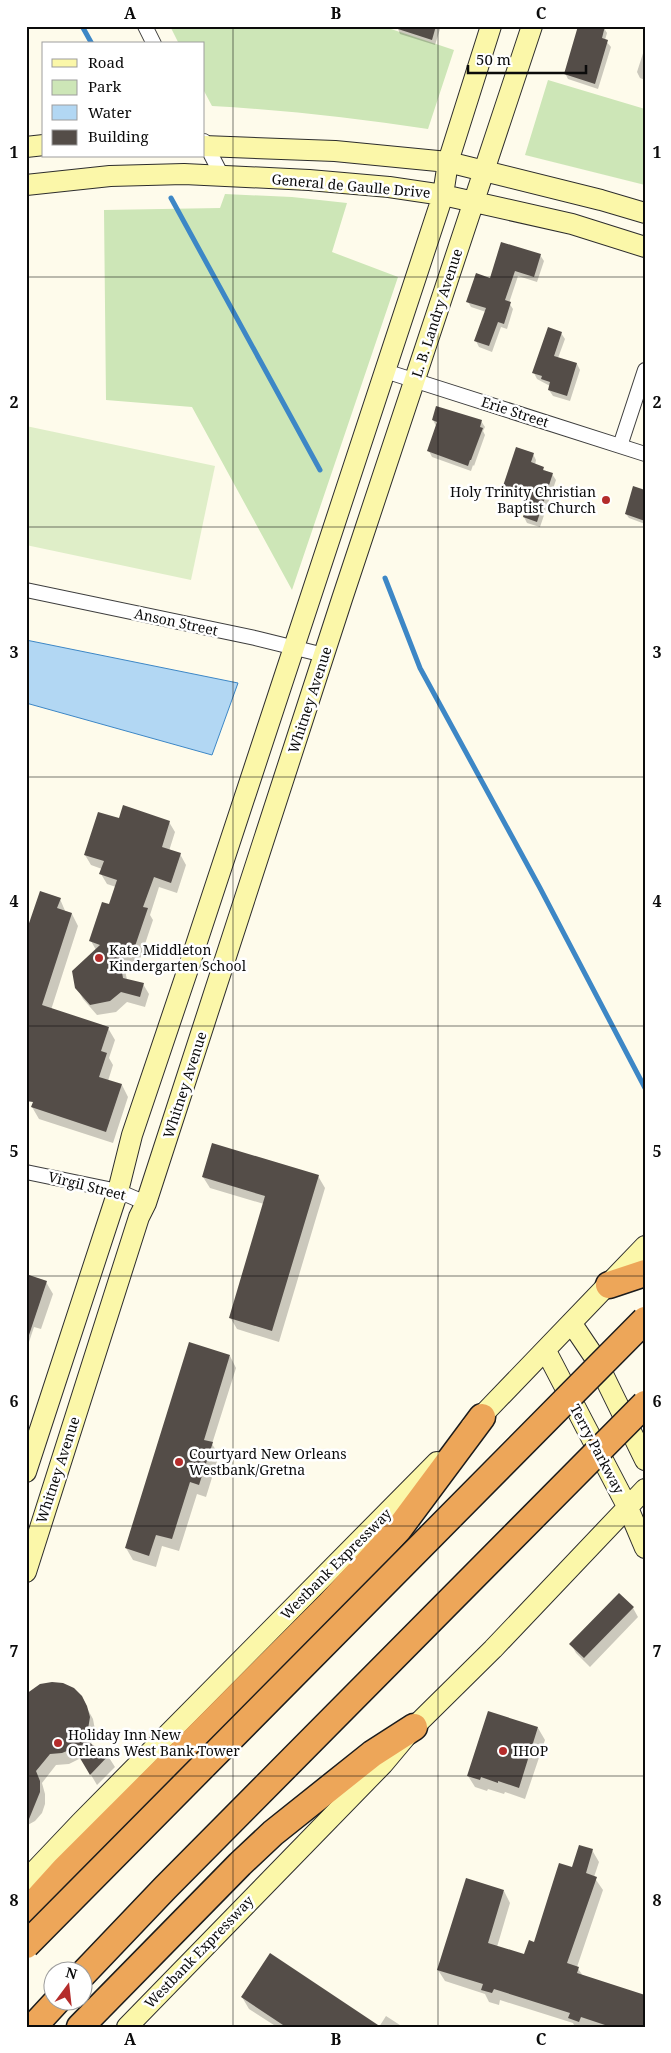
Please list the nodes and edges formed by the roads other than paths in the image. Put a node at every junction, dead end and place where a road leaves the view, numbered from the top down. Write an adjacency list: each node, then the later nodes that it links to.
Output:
1 (145, 26): 4 (street)
2 (491, 26): 8 (street)
3 (532, 26): 9 (street, L. B. Landry Avenue)
4 (153, 42)
5 (205, 144): 8 (street); 10 (street)
6 (42, 146): 7 (street)
7 (26, 147)
8 (448, 162): 9 (street); 12 (street)
9 (484, 170): 13 (street, L. B. Landry Avenue); 14 (street)
10 (222, 176): 11 (street, General de Gaulle Drive); 12 (street, General de Gaulle Drive)
11 (26, 185)
12 (443, 195): 13 (street, General de Gaulle Drive); 16 (street)
13 (473, 203): 15 (street, General de Gaulle Drive); 18 (street, L. B. Landry Avenue)
14 (645, 213)
15 (645, 247)
16 (385, 370): 18 (street, Erie Street); 23 (street, Whitney Avenue)
17 (645, 370): 19 (street)
18 (416, 379): 19 (street, Erie Street); 22 (street, L. B. Landry Avenue)
19 (620, 446): 20 (street, Erie Street)
20 (645, 454)
21 (26, 590): 23 (street, Anson Street)
22 (342, 599): 24 (street, Whitney Avenue)
23 (294, 647): 24 (street, Anson Street); 26 (street, Whitney Avenue)
24 (324, 655): 27 (street, Whitney Avenue)
25 (26, 1172): 26 (street, Virgil Street)
26 (118, 1191): 27 (street, Virgil Street); 37 (street, Whitney Avenue)
27 (146, 1203): 41 (street, Whitney Avenue)
28 (645, 1246): 30 (street, Westbank Expressway)
29 (645, 1273): 30 (highway)
30 (609, 1285): 32 (street, Westbank Expressway)
31 (645, 1320): 45 (highway, bridge)
32 (572, 1324): 33 (street, Westbank Expressway); 36 (street)
33 (546, 1351): 35 (street, Westbank Expressway); 39 (street, Terry Parkway)
34 (645, 1404): 46 (highway, bridge)
35 (482, 1417): 43 (street, Westbank Expressway); 44 (highway)
36 (645, 1460)
37 (26, 1472)
38 (645, 1489): 39 (street, Westbank Expressway)
39 (628, 1508): 40 (street, Terry Parkway); 42 (street, Westbank Expressway)
40 (645, 1548)
41 (26, 1571)
42 (414, 1727): 49 (highway); 50 (street, Westbank Expressway)
43 (26, 1880)
44 (26, 1912)
45 (26, 1945)
46 (92, 1965)
47 (49, 2010): 48 (highway)
48 (33, 2027)
49 (80, 2027)
50 (127, 2027)

